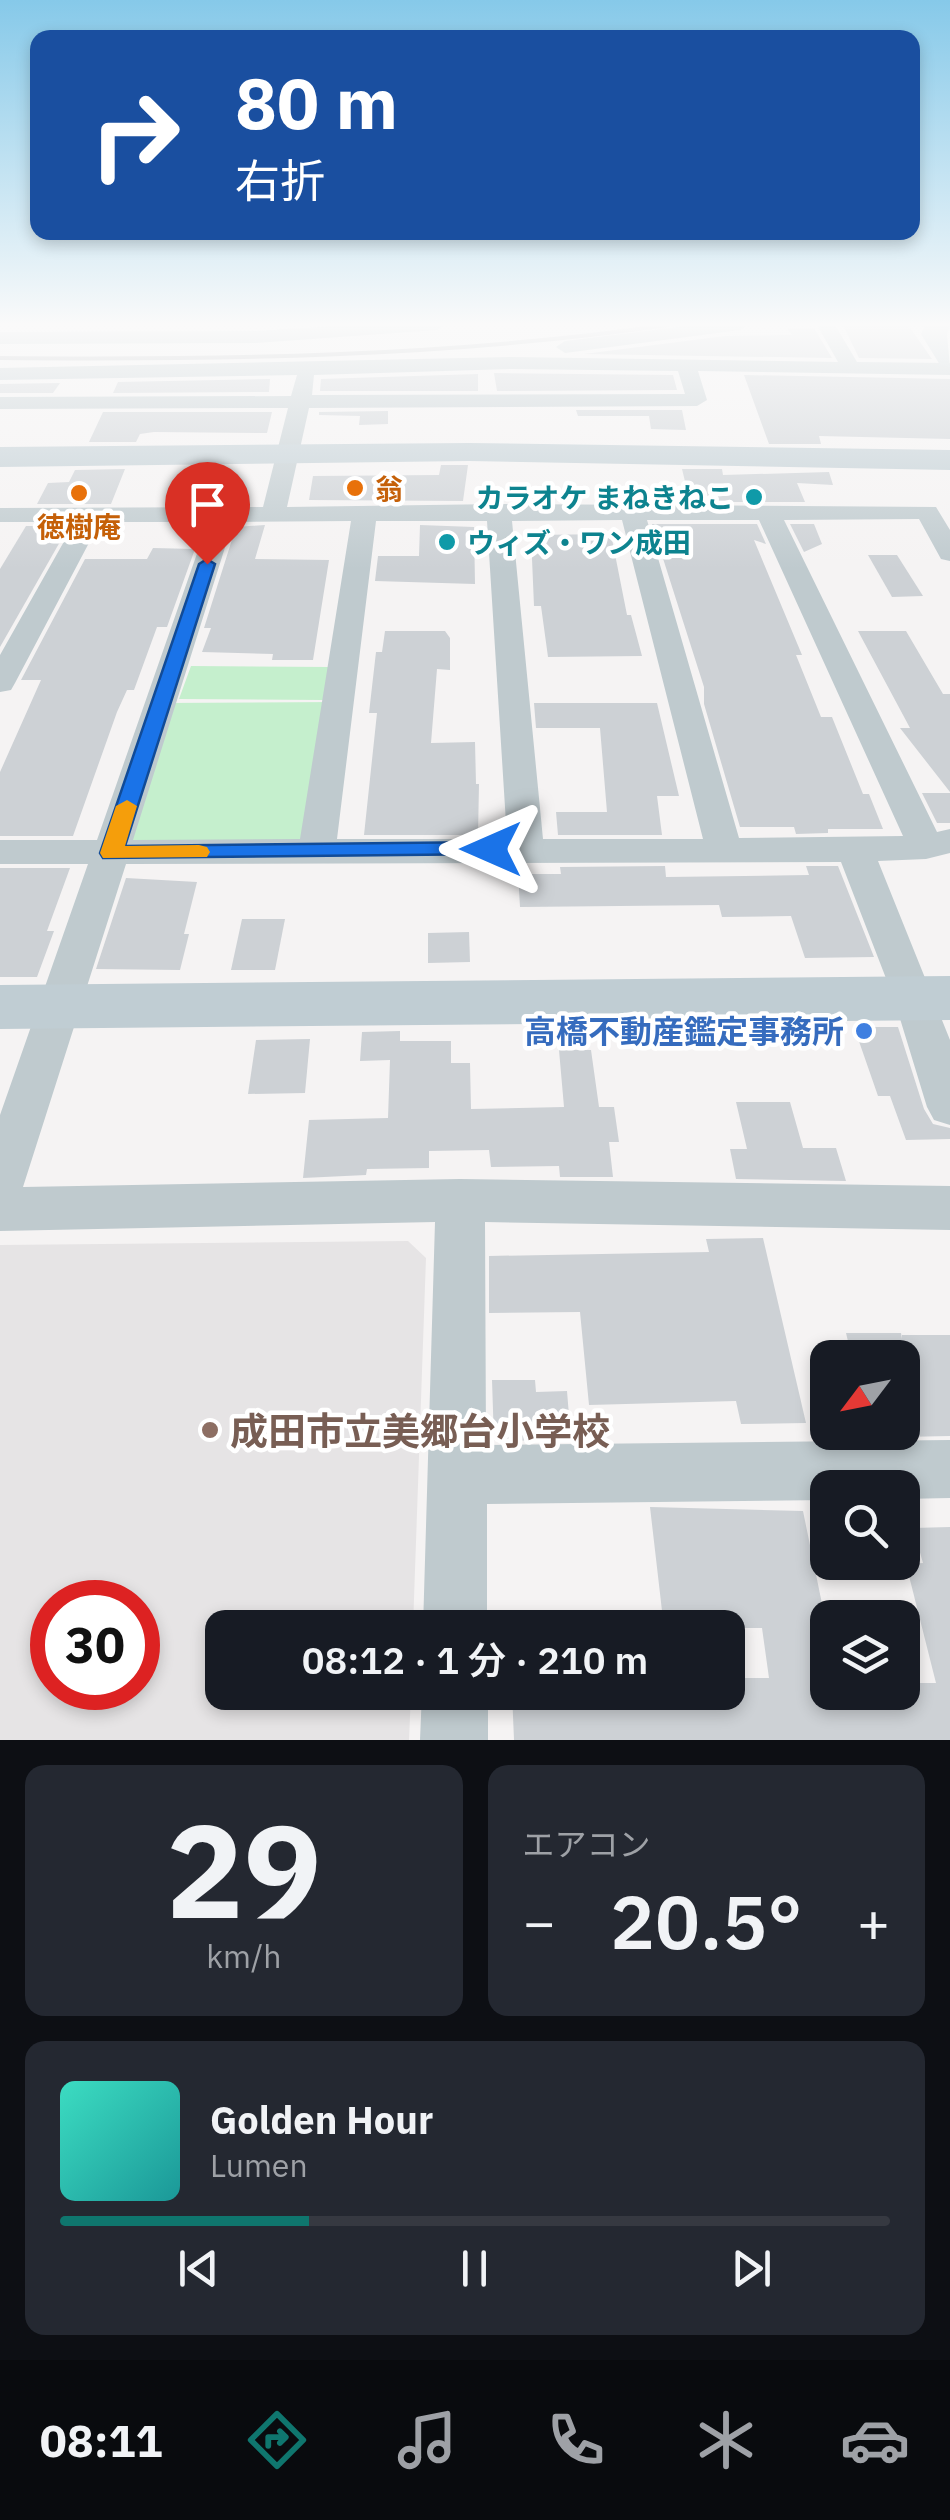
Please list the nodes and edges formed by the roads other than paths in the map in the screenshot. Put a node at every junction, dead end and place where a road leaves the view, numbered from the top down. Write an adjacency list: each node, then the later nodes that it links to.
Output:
1 (299, 406): 3 (street)
2 (0, 447): 3 (street)
3 (290, 449): 4 (street); 5 (street); 6 (street); 7 (street)
4 (950, 451)
5 (0, 457)
6 (950, 460)
7 (274, 511): 8 (street); 14 (street)
8 (365, 511): 9 (street); 19 (street)
9 (499, 512): 10 (street); 18 (street)
10 (632, 512): 11 (street); 20 (street)
11 (768, 512): 15 (street); 17 (street)
12 (0, 515): 13 (street)
13 (91, 515): 14 (street); 16 (street)
14 (224, 515): 23 (street)
15 (950, 553)
16 (0, 683)
17 (938, 844): 21 (street)
18 (526, 849): 19 (street); 20 (street)
19 (317, 850): 23 (street)
20 (724, 850): 21 (street)
21 (855, 850): 24 (street)
22 (0, 852): 23 (street)
23 (111, 853): 26 (street)
24 (932, 998): 26 (street); 27 (street)
25 (0, 1007): 26 (street)
26 (61, 1007): 28 (street)
27 (950, 1107)
28 (0, 1185)
29 (460, 1200): 30 (street); 31 (street); 33 (street)
30 (950, 1208)
31 (0, 1209)
32 (950, 1469): 33 (street)
33 (456, 1475): 34 (street)
34 (455, 1610)
35 (454, 1710): 36 (street)
36 (454, 1740)

